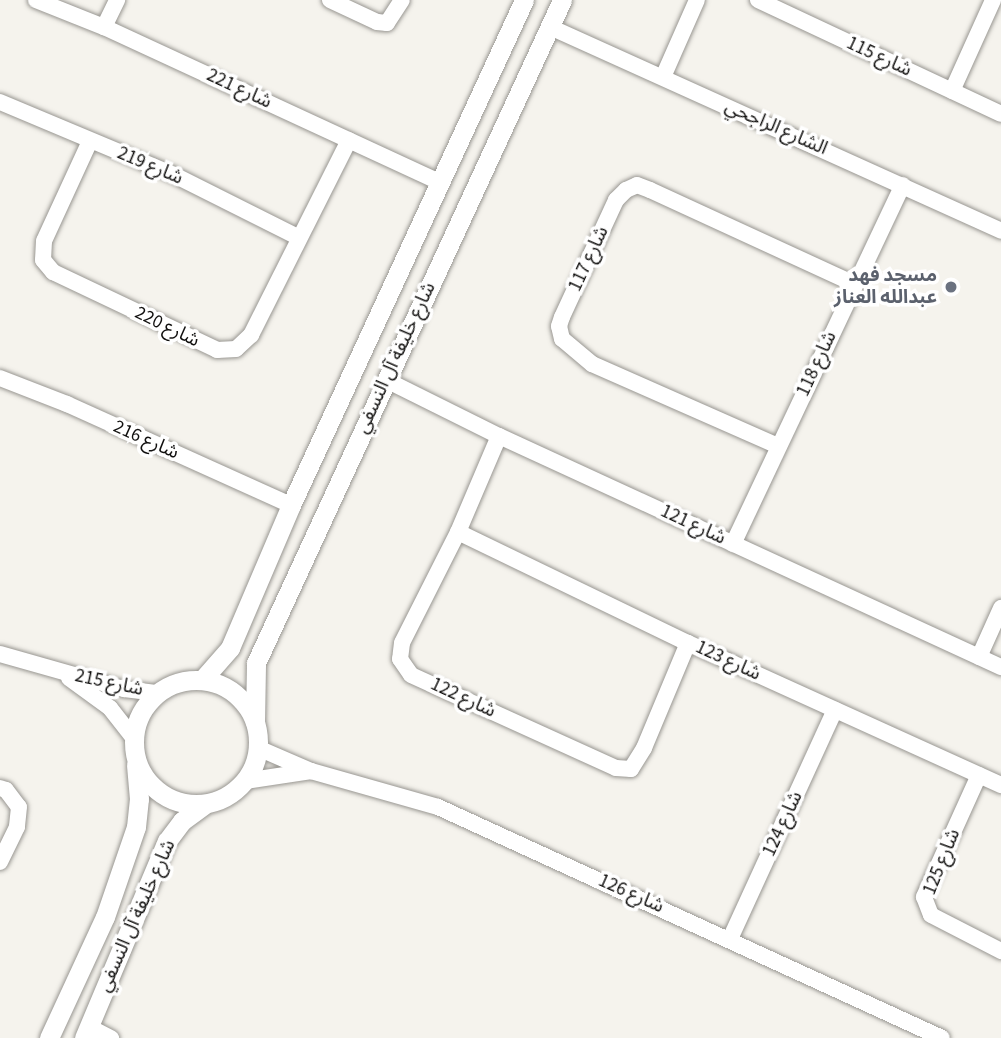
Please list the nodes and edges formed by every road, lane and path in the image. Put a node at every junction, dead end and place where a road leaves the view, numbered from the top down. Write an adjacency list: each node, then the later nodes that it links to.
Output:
1 (36, 0): 10 (street, شارع 221)
2 (117, 0): 10 (street)
3 (330, 0): 4 (street)
4 (402, 0)
5 (524, 0): 18 (street, شارع خليفة آل النسفي)
6 (562, 0): 11 (street, شارع خليفة آل النسفي)
7 (697, 0): 12 (street)
8 (758, 0): 13 (street, شارع 115)
9 (993, 0): 13 (street)
10 (104, 27): 16 (street, شارع 221)
11 (550, 27): 12 (street, الشارع الراجحي); 24 (street, شارع خليفة آل النسفي)
12 (663, 77): 19 (street, الشارع الراجحي)
13 (952, 91): 15 (street, شارع 115)
14 (0, 102): 17 (street, شارع 219)
15 (1001, 114)
16 (349, 140): 18 (street, شارع 221); 21 (street, شارع 220)
17 (90, 141): 21 (street, شارع 219); 21 (street, شارع 220)
18 (440, 182): 27 (street, شارع خليفة آل النسفي)
19 (903, 185): 20 (street, الشارع الراجحي); 22 (street, شارع 118)
20 (1001, 231)
21 (298, 236)
22 (855, 284): 26 (street, شارع 118); 26 (street, شارع 117)
23 (0, 378): 27 (street, شارع 216)
24 (386, 380): 25 (street, شارع 121); 39 (street, شارع خليفة آل النسفي)
25 (499, 436): 28 (street, شارع 122); 29 (street, شارع 121)
26 (778, 446): 29 (street, شارع 118)
27 (292, 505): 36 (street, شارع خليفة آل النسفي)
28 (458, 532): 31 (street, شارع 123); 31 (street, شارع 122)
29 (733, 544): 33 (street, شارع 121)
30 (1001, 608): 33 (street)
31 (688, 643): 38 (street, شارع 123)
32 (0, 654): 35 (street, شارع 215)
33 (979, 657): 34 (street, شارع 121)
34 (1001, 667)
35 (61, 673): 37 (street, شارع 215); 40 (street, شارع 215)
36 (202, 680): 37 (street); 39 (street)
37 (158, 693): 40 (street)
38 (835, 710): 43 (street, شارع 123); 49 (street, شارع 124)
39 (255, 722): 41 (street)
40 (134, 747): 47 (street); 52 (street, شارع خليفة آل النسفي)
41 (258, 748): 42 (street, شارع 126); 44 (street)
42 (311, 771): 44 (street, شارع 126); 49 (street, شارع 126)
43 (979, 775): 45 (street, شارع 123); 50 (street, شارع 125)
44 (245, 781): 47 (street)
45 (1001, 785)
46 (0, 788): 48 (street)
47 (204, 805): 51 (street, شارع خليفة آل النسفي)
48 (0, 862)
49 (730, 939): 54 (street, شارع 126)
50 (1001, 951)
51 (86, 1033): 53 (street)
52 (49, 1038)
53 (111, 1038)
54 (942, 1038)

